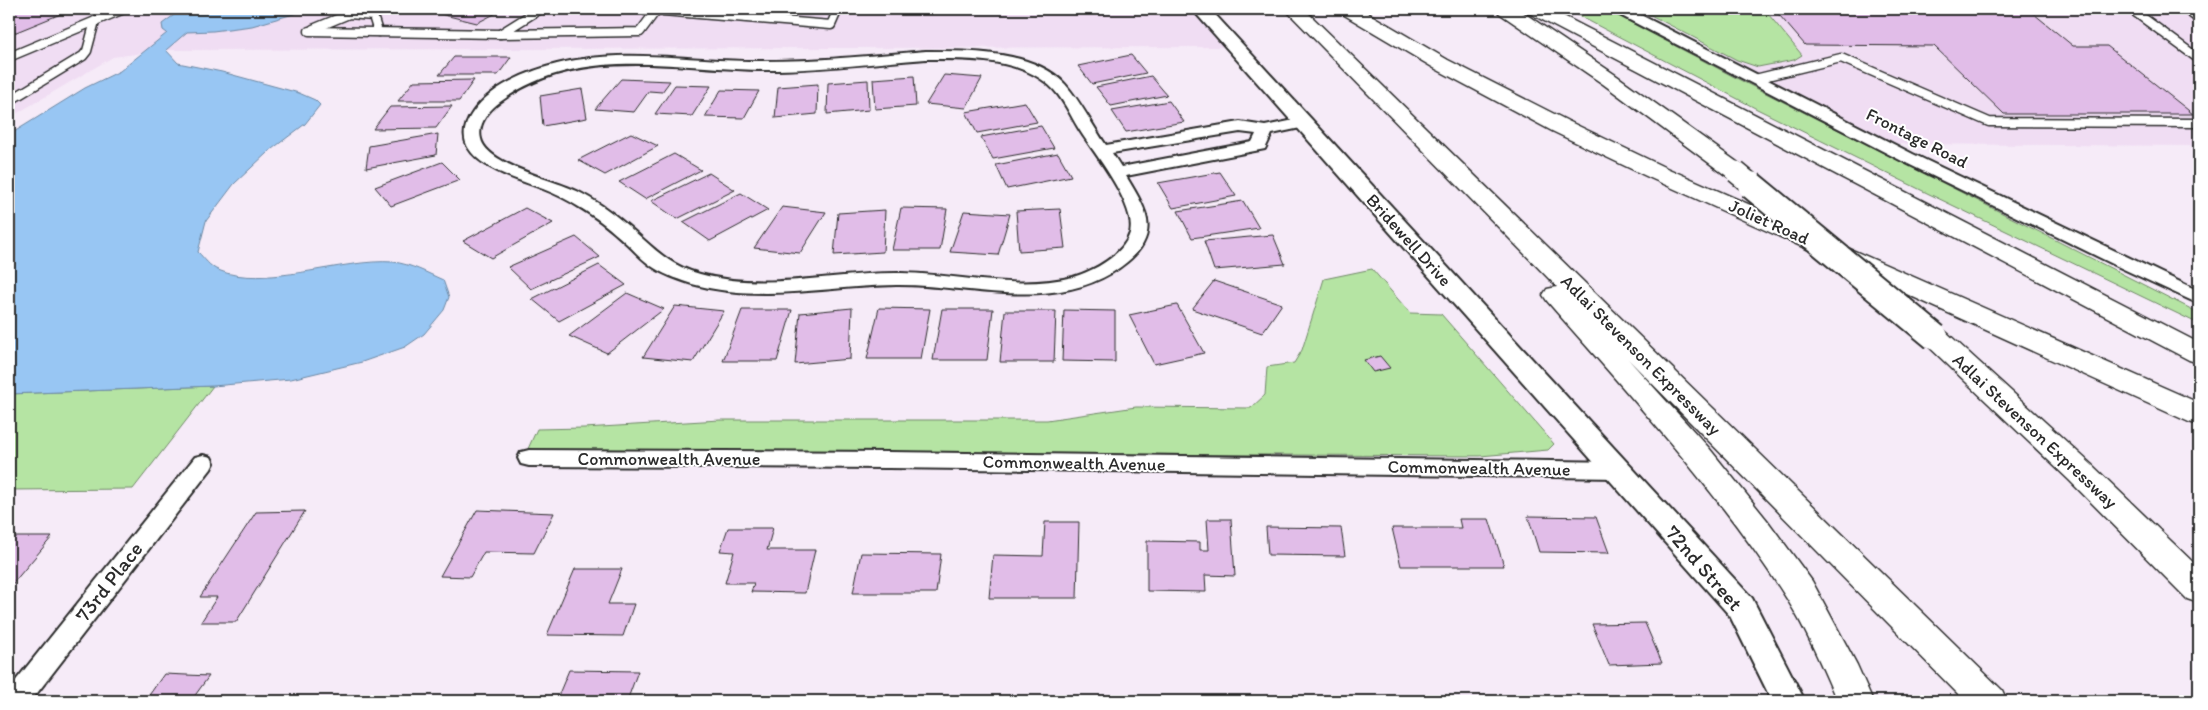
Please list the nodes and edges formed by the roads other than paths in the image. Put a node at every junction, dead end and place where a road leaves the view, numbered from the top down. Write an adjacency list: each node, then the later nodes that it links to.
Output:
1 (124, 9): 15 (lane)
2 (540, 9): 17 (lane)
3 (639, 9): 13 (lane)
4 (838, 9): 13 (lane)
5 (1201, 9): 22 (street, Bridewell Drive)
6 (1294, 9): 27 (highway, Adlai Stevenson Expressway)
7 (1348, 9): 30 (highway, Joliet Road)
8 (1506, 9): 34 (highway, Adlai Stevenson Expressway, bridge)
9 (1536, 9): 29 (highway)
10 (1620, 9): 20 (street, Frontage Road)
11 (2131, 9): 19 (lane)
12 (2185, 9): 14 (lane)
13 (655, 12): 17 (lane)
14 (2199, 19)
15 (96, 21): 18 (lane); 21 (lane)
16 (378, 32): 16 (lane); 17 (lane)
17 (500, 34)
18 (9, 57)
19 (2199, 59)
20 (1755, 79): 23 (lane); 28 (street, Frontage Road)
21 (9, 101)
22 (1304, 123): 24 (street); 33 (street, Bridewell Drive)
23 (2199, 123)
24 (1265, 131): 25 (street); 26 (street)
25 (1102, 150): 26 (street); 26 (street)
26 (1117, 172)
27 (1467, 183): 37 (highway); 38 (highway, Adlai Stevenson Expressway)
28 (2199, 298)
29 (2199, 354)
30 (2199, 414)
31 (529, 458): 33 (street, Commonwealth Avenue)
32 (203, 463): 35 (street, 73rd Place)
33 (1619, 470): 36 (street, 72nd Street)
34 (2199, 588)
35 (15, 701)
36 (1789, 701)
37 (1855, 701)
38 (1989, 701)

